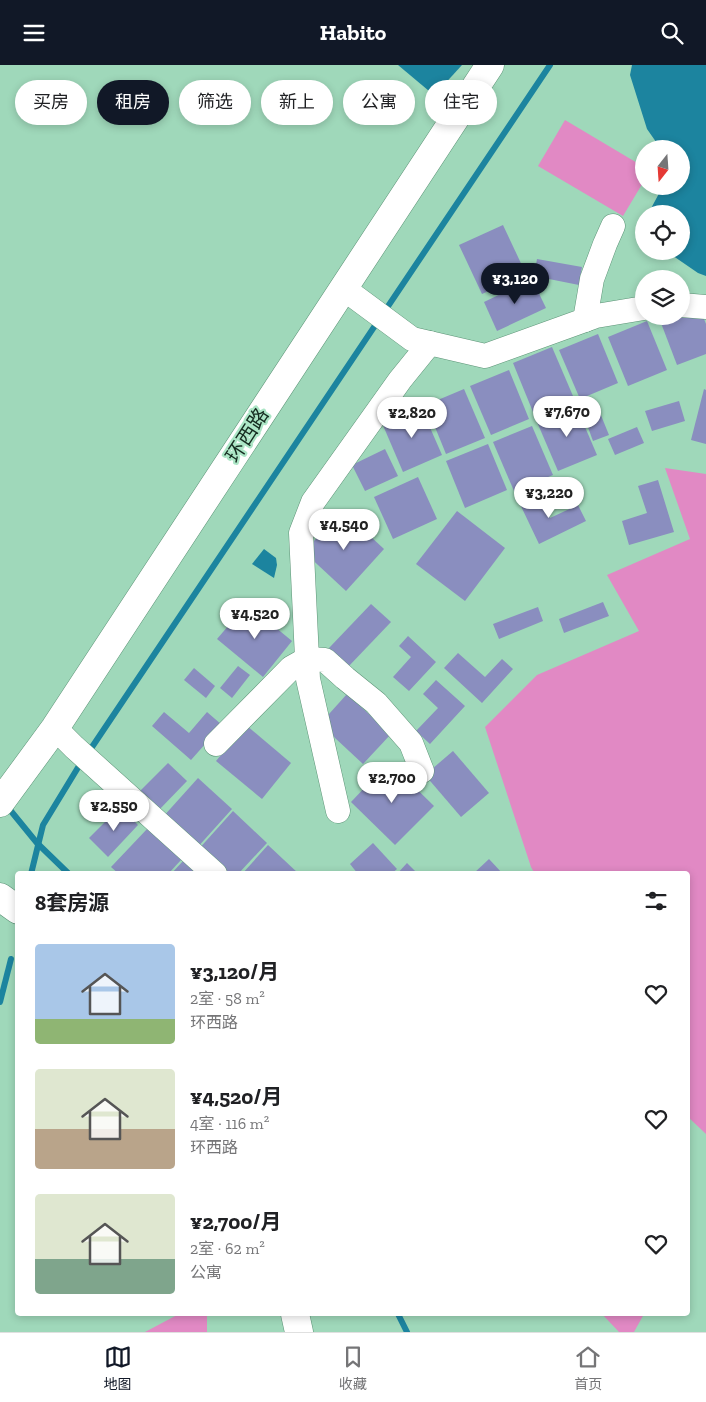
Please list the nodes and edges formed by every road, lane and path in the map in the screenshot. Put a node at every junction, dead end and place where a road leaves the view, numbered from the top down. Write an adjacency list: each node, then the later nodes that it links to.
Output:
1 (490, 65): 3 (street, 环西路)
2 (613, 227): 7 (street)
3 (344, 288): 8 (street); 10 (street, 环西路)
4 (690, 306): 5 (street)
5 (706, 307)
6 (635, 310): 7 (street)
7 (586, 320): 8 (street)
8 (421, 341): 9 (street)
9 (307, 659): 11 (street); 12 (street); 14 (street)
10 (55, 728): 13 (street, 环西路); 15 (street)
11 (216, 745)
12 (422, 771)
13 (6, 795)
14 (338, 811)
15 (212, 871)
16 (0, 897): 17 (street)
17 (15, 909)

